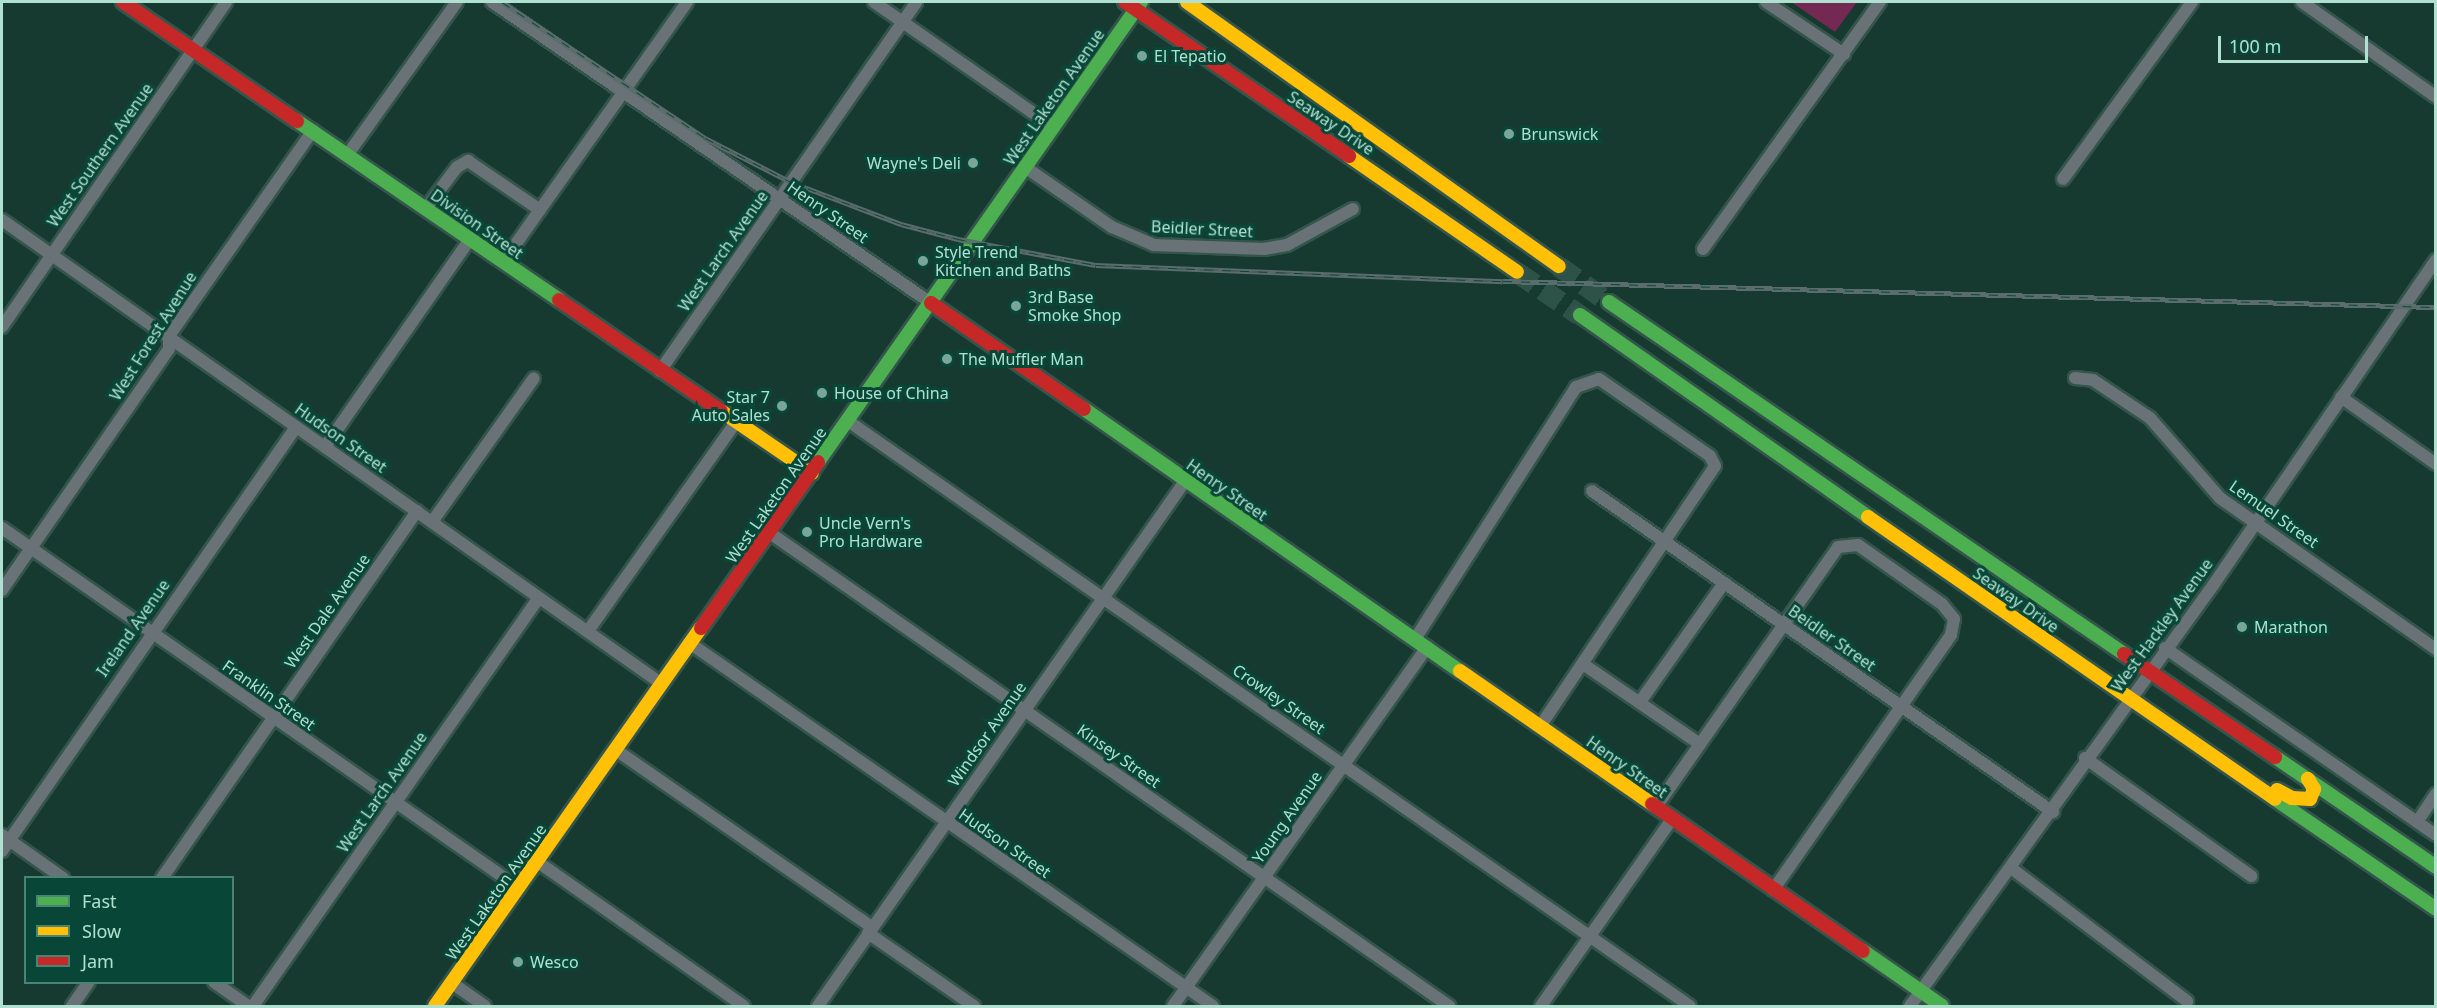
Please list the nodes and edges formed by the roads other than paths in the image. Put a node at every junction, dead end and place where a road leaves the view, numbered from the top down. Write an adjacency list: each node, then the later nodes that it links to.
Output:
1 (123, 2): 16 (main road, Division Street)
2 (226, 2): 16 (street, West Southern Avenue)
3 (456, 2): 23 (street)
4 (492, 2): 19 (street, Henry Street)
5 (687, 2): 19 (street)
6 (874, 2): 14 (street)
7 (916, 2): 14 (street, West Larch Avenue)
8 (1187, 2): 18 (main road, Seaway Drive)
9 (1766, 2): 17 (street)
10 (1880, 2): 17 (street)
11 (2192, 2): 25 (street)
12 (2302, 2): 20 (street)
13 (1134, 4): 15 (main road, Seaway Drive); 21 (main road, West Laketon Avenue)
14 (903, 21): 21 (street); 26 (street, West Larch Avenue)
15 (1156, 23): 18 (main road); 37 (main road, Seaway Drive)
16 (193, 49): 22 (main road, Division Street); 33 (street, West Southern Avenue)
17 (1844, 54): 32 (street)
18 (1317, 90): 36 (main road, Seaway Drive)
19 (624, 91): 26 (street, Henry Street); 29 (street)
20 (2436, 97)
21 (1053, 127): 24 (main road, West Laketon Avenue)
22 (313, 130): 23 (main road, Division Street); 42 (street, West Forest Avenue)
23 (350, 151): 27 (main road, Division Street)
24 (1025, 167): 28 (street, Beidler Street); 39 (main road, West Laketon Avenue)
25 (2063, 179)
26 (779, 199): 39 (street, Henry Street); 43 (street, West Larch Avenue)
27 (426, 208): 29 (street); 31 (main road, Division Street)
28 (1353, 209)
29 (540, 210): 35 (street)
30 (2, 220): 33 (street, Hudson Street)
31 (470, 239): 35 (main road, Division Street); 50 (street)
32 (1703, 249)
33 (51, 255): 41 (street, West Southern Avenue); 42 (street, Hudson Street)
34 (2436, 261): 46 (street, West Hackley Avenue)
35 (504, 262): 43 (main road, Division Street)
36 (1559, 266)
37 (1517, 272)
38 (1609, 302): 75 (main road, Seaway Drive)
39 (931, 303): 47 (main road, West Laketon Avenue); 53 (main road, Henry Street)
40 (1580, 315): 62 (main road, Seaway Drive)
41 (2, 327)
42 (169, 336): 49 (street, Hudson Street); 61 (street, West Forest Avenue)
43 (660, 371): 48 (main road, Division Street)
44 (534, 378): 56 (street)
45 (2075, 378): 57 (street, Lemuel Street)
46 (2341, 397): 51 (street); 57 (street, West Hackley Avenue)
47 (848, 421): 52 (main road, West Laketon Avenue); 65 (street, Crowley Street)
48 (735, 423): 52 (main road, Division Street); 68 (street)
49 (296, 427): 50 (street, Hudson Street); 69 (street, Ireland Avenue)
50 (325, 447): 55 (street, Hudson Street)
51 (2436, 464)
52 (812, 473): 59 (main road, West Laketon Avenue)
53 (1185, 481): 65 (street, Windsor Avenue); 70 (main road, Henry Street)
54 (1592, 491): 60 (street, Beidler Street)
55 (417, 511): 56 (street, Hudson Street); 84 (street, West Dale Avenue)
56 (434, 518): 66 (street, Hudson Street)
57 (2255, 522): 73 (street, West Hackley Avenue); 74 (street, Lemuel Street)
58 (2, 528): 61 (street, Franklin Street)
59 (770, 533): 71 (main road, West Laketon Avenue); 82 (street, Kinsey Street)
60 (1666, 543): 63 (street, Beidler Street); 70 (street); 76 (street)
61 (30, 548): 64 (street, West Forest Avenue); 69 (street, Franklin Street)
62 (1955, 577): 75 (main road); 79 (main road, Seaway Drive)
63 (1724, 583): 67 (street, Beidler Street); 80 (street)
64 (2, 590)
65 (1103, 597): 82 (street, Windsor Avenue); 89 (street, Crowley Street)
66 (539, 598): 68 (street, Hudson Street); 92 (street, West Larch Avenue)
67 (1783, 624): 81 (street, Beidler Street); 81 (street); 86 (street)
68 (588, 631): 78 (street, Hudson Street)
69 (150, 632): 84 (street, Franklin Street); 99 (street, Ireland Avenue)
70 (1415, 639): 72 (main road, Henry Street)
71 (691, 644): 78 (main road, West Laketon Avenue); 96 (street, Hudson Street)
72 (1427, 647): 85 (main road, Henry Street); 89 (street, Young Avenue)
73 (2165, 648): 77 (street, West Hackley Avenue); 97 (street)
74 (2436, 649)
75 (2131, 658): 77 (main road, Seaway Drive)
76 (1583, 664): 80 (street); 85 (street)
77 (2149, 671): 79 (street, West Hackley Avenue); 90 (main road, Seaway Drive)
78 (662, 684): 87 (main road, West Laketon Avenue)
79 (2128, 699): 83 (main road, Seaway Drive); 88 (street, West Hackley Avenue)
80 (1640, 702): 86 (street)
81 (1901, 707): 94 (street, Beidler Street); 108 (street)
82 (1024, 710): 96 (street, Windsor Avenue); 106 (street, Kinsey Street)
83 (2149, 712): 90 (main road); 109 (main road, Seaway Drive)
84 (273, 718): 92 (street, Franklin Street); 104 (street, West Dale Avenue)
85 (1540, 726): 93 (main road, Henry Street)
86 (1700, 744): 93 (street)
87 (616, 750): 100 (main road, West Laketon Avenue); 110 (street)
88 (2085, 758): 94 (street, West Hackley Avenue); 105 (street)
89 (1344, 764): 106 (street, Young Avenue); 111 (street, Crowley Street)
90 (2308, 779): 101 (main road, Seaway Drive)
91 (2436, 794): 97 (street)
92 (395, 802): 107 (street, Franklin Street); 120 (street, West Larch Avenue)
93 (1656, 807): 95 (main road, Henry Street)
94 (2053, 812): 102 (street, West Hackley Avenue)
95 (1672, 819): 108 (main road, Henry Street); 111 (street)
96 (946, 821): 110 (street, Windsor Avenue); 115 (street, Hudson Street)
97 (2417, 822): 98 (street)
98 (2436, 835)
99 (4, 842): 103 (street)
100 (538, 862): 107 (main road, West Laketon Avenue); 123 (street)
101 (2436, 867)
102 (2011, 868): 116 (street, West Hackley Avenue); 117 (street)
103 (60, 876)
104 (163, 876)
105 (2251, 876)
106 (1265, 877): 115 (street, Young Avenue); 128 (street, Kinsey Street)
107 (519, 888): 112 (main road, West Laketon Avenue)
108 (1773, 890): 116 (main road, Henry Street)
109 (2436, 909)
110 (870, 930): 124 (street, Windsor Avenue); 125 (street)
111 (1590, 937): 129 (street); 130 (street, Crowley Street)
112 (452, 983): 121 (main road, West Laketon Avenue); 122 (street)
113 (88, 984): 118 (street)
114 (217, 984): 119 (street)
115 (1186, 988): 126 (street, Young Avenue); 127 (street, Hudson Street)
116 (1920, 992): 131 (street, West Hackley Avenue); 132 (main road, Henry Street)
117 (2187, 1001)
118 (72, 1006)
119 (248, 1006)
120 (253, 1006)
121 (435, 1006)
122 (485, 1006)
123 (744, 1006)
124 (818, 1006)
125 (974, 1006)
126 (1173, 1006)
127 (1213, 1006)
128 (1449, 1006)
129 (1541, 1006)
130 (1690, 1006)
131 (1910, 1006)
132 (1942, 1006)

